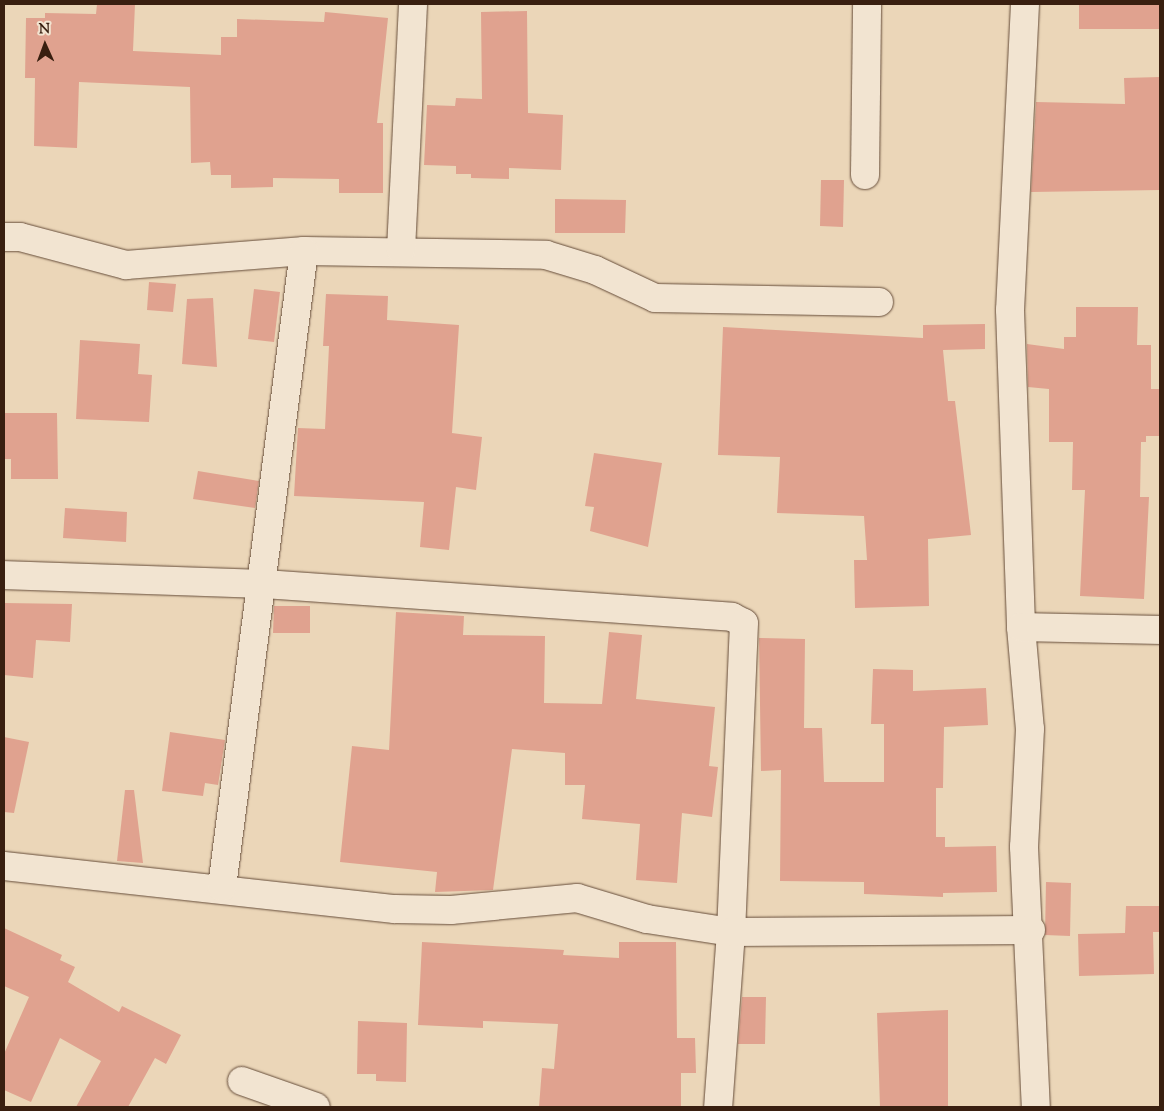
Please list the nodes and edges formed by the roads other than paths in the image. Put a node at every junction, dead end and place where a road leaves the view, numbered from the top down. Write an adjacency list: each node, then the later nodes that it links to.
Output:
1 (413, 4): 6 (street)
2 (866, 4): 4 (street)
3 (1025, 4): 11 (street)
4 (865, 175)
5 (4, 237): 7 (street)
6 (401, 250): 7 (street); 8 (street)
7 (304, 251): 10 (street)
8 (879, 302)
9 (4, 575): 10 (street)
10 (264, 584): 14 (street); 16 (street)
11 (1021, 627): 12 (street); 15 (street)
12 (1160, 630)
13 (4, 866): 14 (street)
14 (222, 886): 16 (street)
15 (1030, 930): 16 (street); 20 (street)
16 (731, 932): 19 (street)
17 (242, 1081): 18 (street)
18 (316, 1107)
19 (718, 1107)
20 (1036, 1107)

